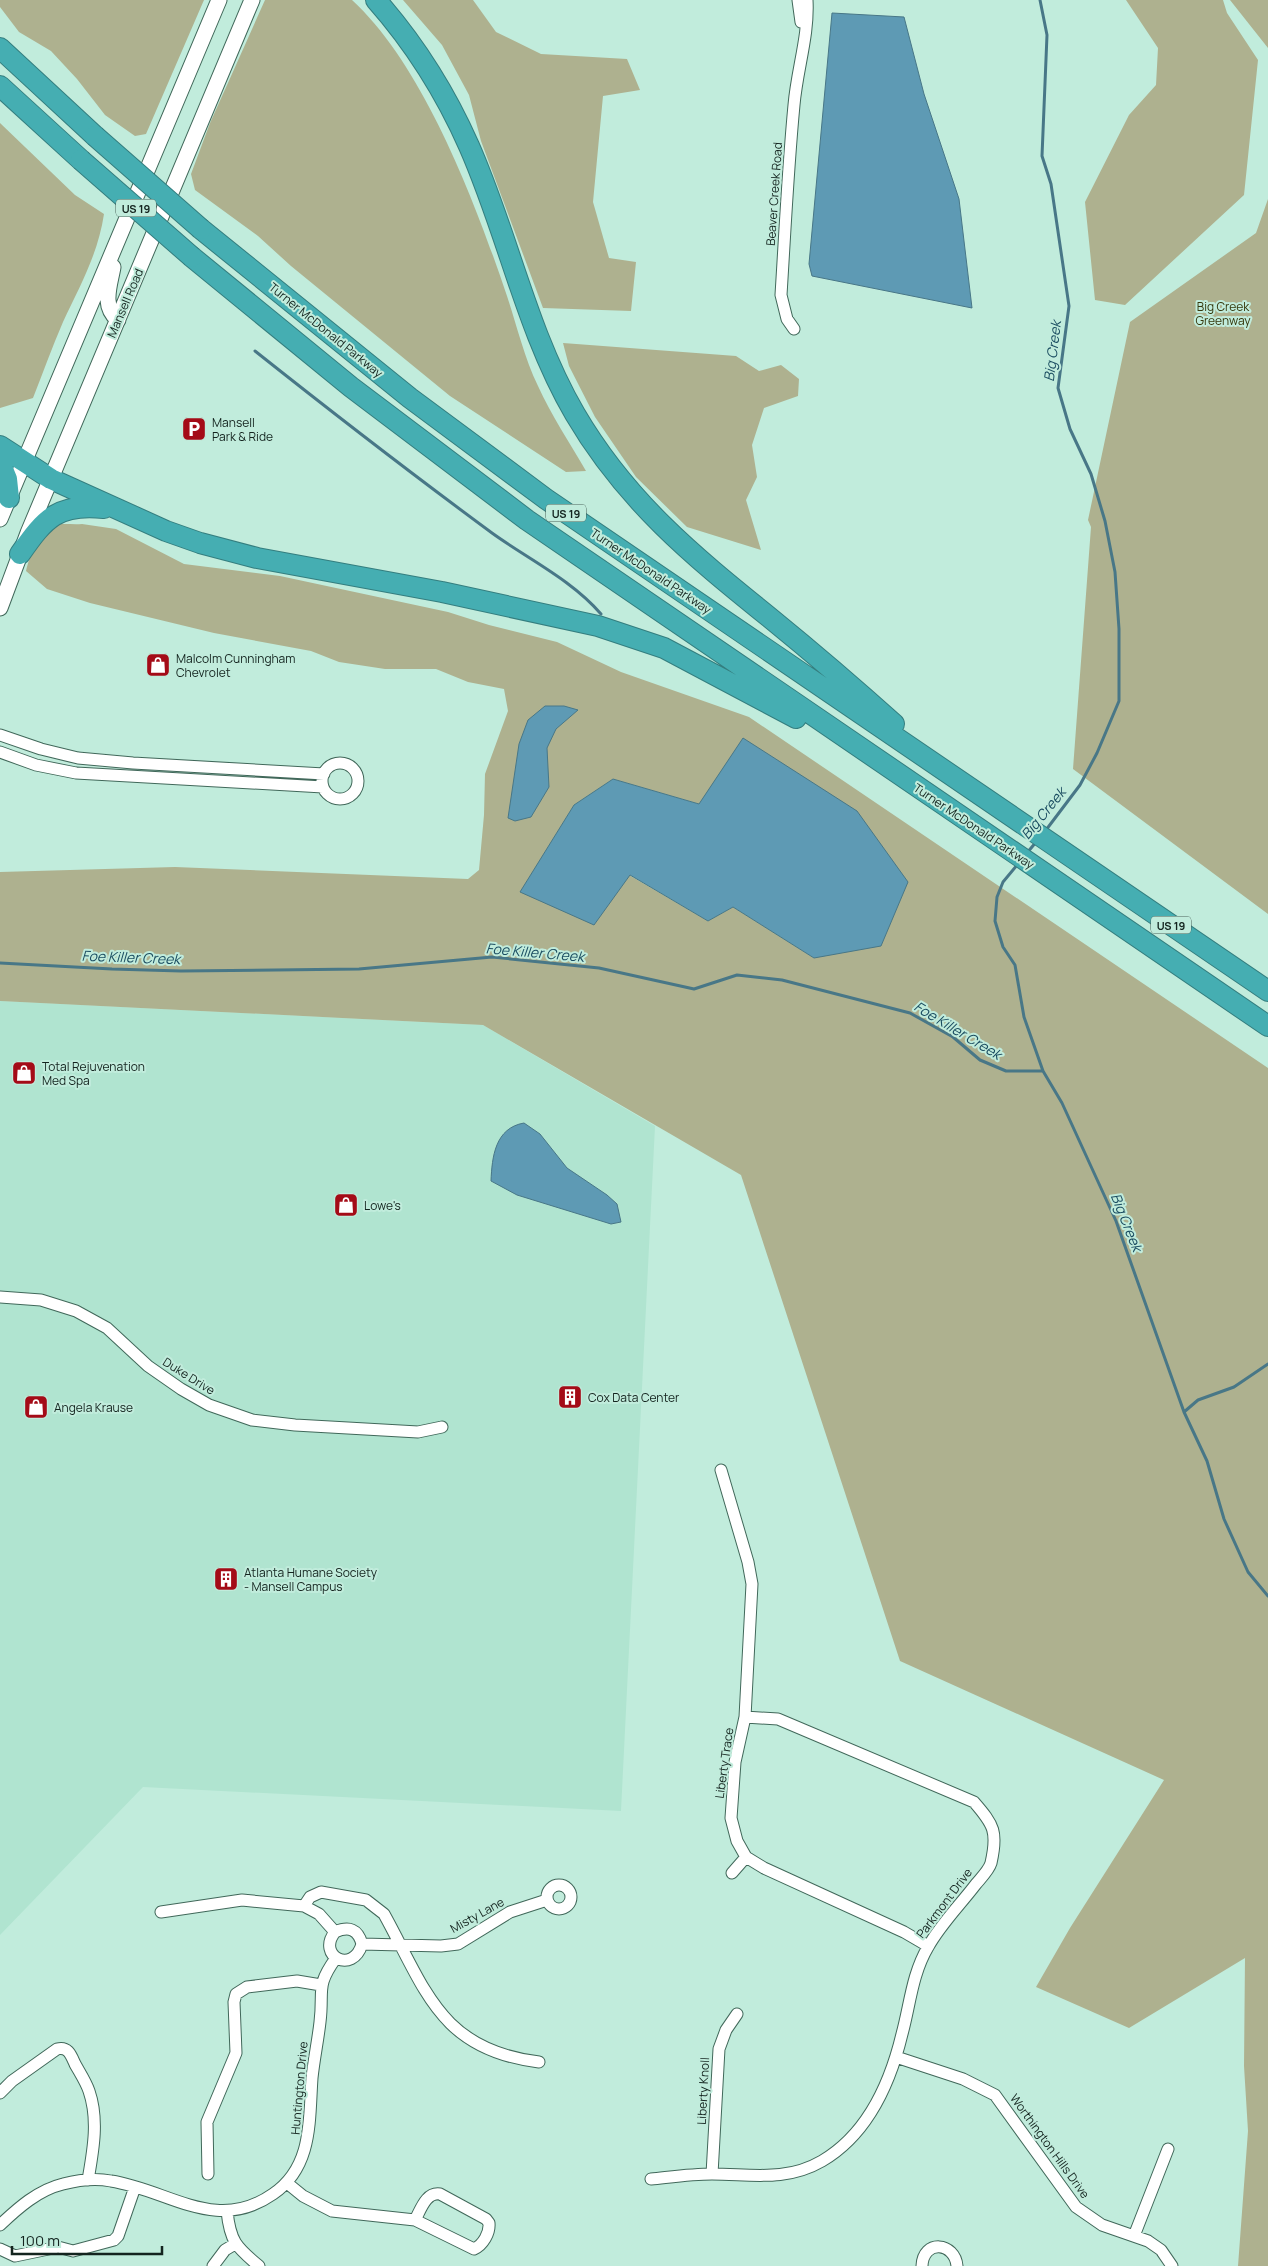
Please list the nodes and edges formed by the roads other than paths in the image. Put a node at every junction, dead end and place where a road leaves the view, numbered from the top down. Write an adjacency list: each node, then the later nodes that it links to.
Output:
1 (219, 0): 9 (main road)
2 (252, 0): 10 (main road, Mansell Road)
3 (376, 0): 24 (highway)
4 (798, 0): 7 (street, Beaver Creek Road)
5 (807, 0): 7 (street, Beaver Creek Road)
6 (0, 48): 24 (highway, Turner McDonald Parkway / US 19, bridge)
7 (801, 58): 11 (street, Beaver Creek Road)
8 (0, 86): 23 (highway, Turner McDonald Parkway / US 19, bridge)
9 (118, 238): 10 (main road); 14 (main road)
10 (118, 320): 15 (main road, Mansell Road)
11 (794, 329)
12 (0, 446): 14 (highway)
13 (0, 462): 16 (highway)
14 (24, 463): 15 (highway); 16 (main road)
15 (51, 479): 17 (highway); 19 (main road, Mansell Road)
16 (9, 498): 18 (main road)
17 (119, 510): 19 (highway); 23 (highway)
18 (0, 518)
19 (20, 554): 20 (main road, Mansell Road)
20 (0, 608)
21 (0, 735): 25 (street)
22 (0, 752): 26 (street)
23 (872, 756): 28 (highway, Turner McDonald Parkway / US 19)
24 (947, 773): 27 (highway, Turner McDonald Parkway / US 19)
25 (324, 774): 26 (street); 26 (street)
26 (323, 787)
27 (1268, 991)
28 (1268, 1026)
29 (0, 1297): 30 (street, Duke Drive)
30 (442, 1428)
31 (721, 1470): 32 (street, Liberty Trace)
32 (745, 1717): 33 (street, Liberty Trace); 41 (street, Parkmont Drive)
33 (746, 1857): 34 (street); 41 (street)
34 (732, 1873)
35 (547, 1900): 40 (street, Misty Lane)
36 (304, 1906): 37 (street); 38 (street); 40 (street)
37 (161, 1912)
38 (335, 1932): 39 (street); 42 (street)
39 (362, 1944): 40 (street, Misty Lane); 42 (street)
40 (401, 1945): 46 (street)
41 (928, 1946): 45 (street, Parkmont Drive)
42 (336, 1958): 43 (street, Huntington Drive)
43 (321, 1985): 49 (street); 53 (street, Huntington Drive)
44 (738, 2014): 50 (street, Liberty Knoll)
45 (896, 2057): 50 (street, Parkmont Drive); 58 (street, Worthington Hills Drive)
46 (539, 2062)
47 (0, 2093): 52 (street)
48 (1168, 2149): 58 (street)
49 (208, 2174)
50 (712, 2174): 51 (street, Parkmont Drive)
51 (651, 2179)
52 (88, 2180): 54 (street, Huntington Drive); 57 (street, Huntington Drive)
53 (287, 2183): 55 (street, Huntington Drive); 56 (street)
54 (135, 2187): 55 (street, Huntington Drive); 60 (street)
55 (227, 2211): 59 (street)
56 (415, 2220): 56 (street)
57 (0, 2225)
58 (1134, 2236): 65 (street, Worthington Hills Drive)
59 (235, 2244): 61 (street); 62 (street)
60 (0, 2249)
61 (213, 2266)
62 (259, 2266)
63 (922, 2266): 64 (street)
64 (957, 2266)
65 (1172, 2266)

